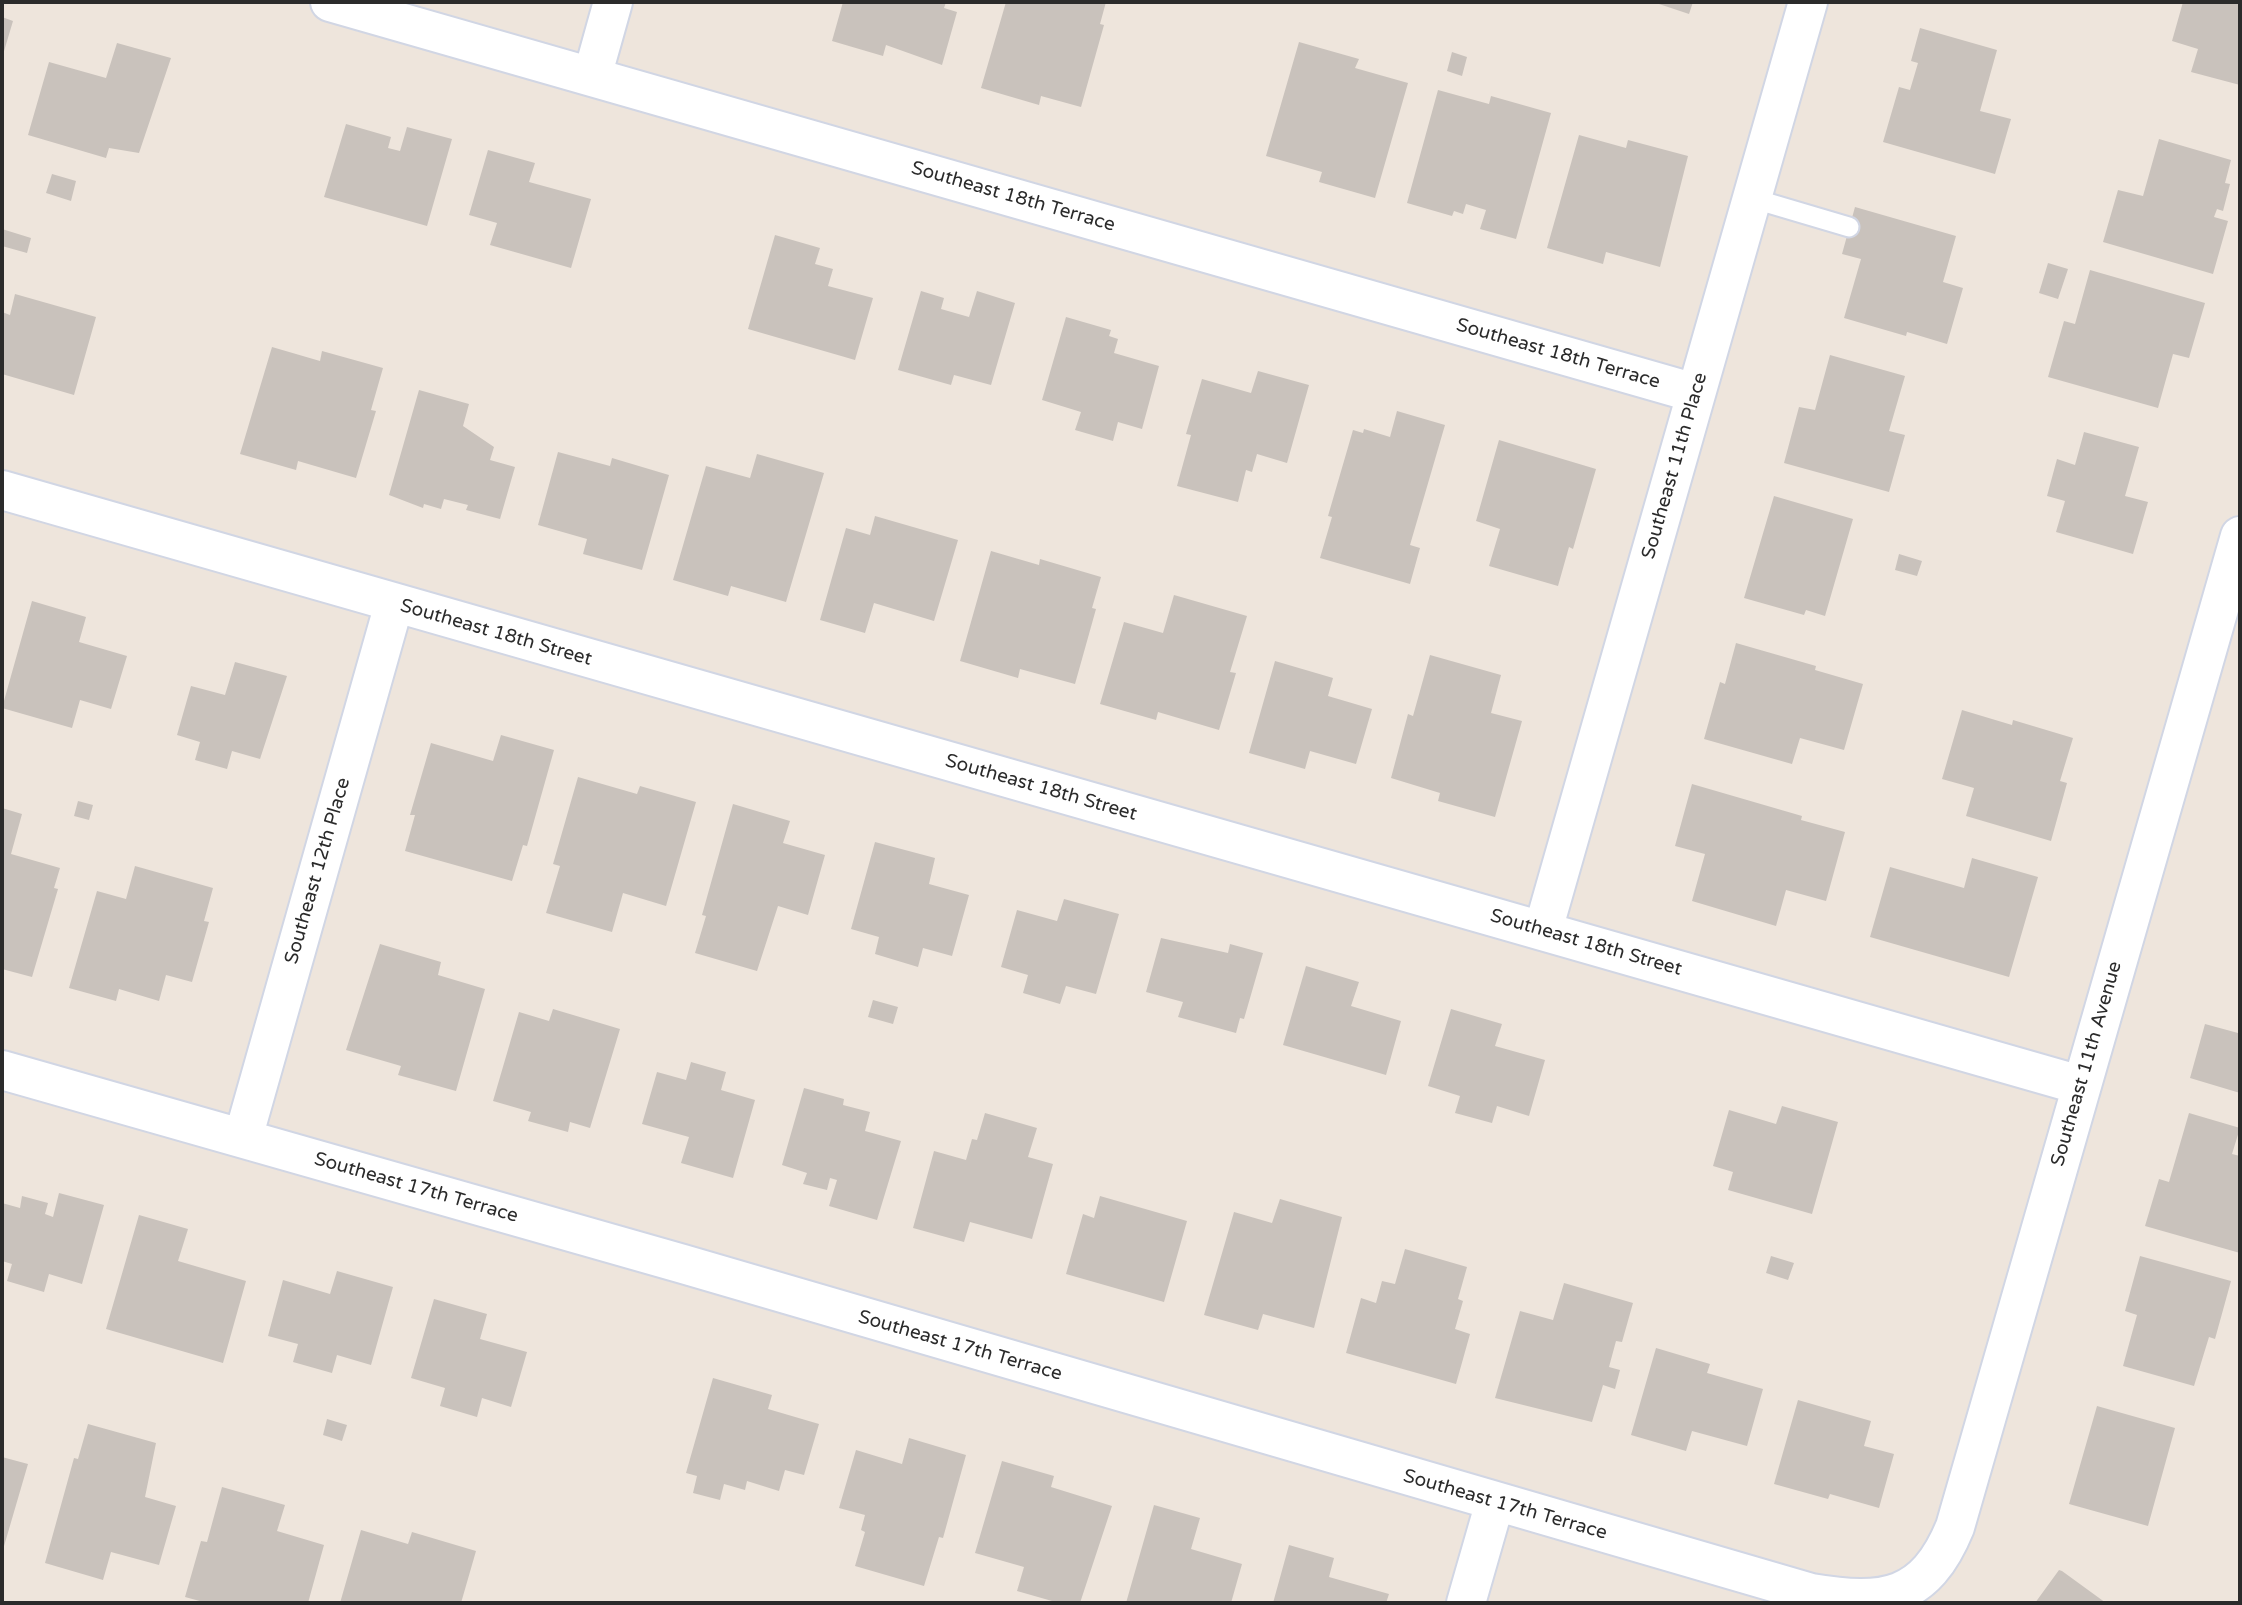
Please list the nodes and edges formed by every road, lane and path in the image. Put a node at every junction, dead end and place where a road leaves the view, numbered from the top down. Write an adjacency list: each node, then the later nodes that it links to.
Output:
1 (330, 2): 4 (street, Southeast 18th Terrace)
2 (613, 2): 4 (street)
3 (1808, 2): 5 (street, Southeast 11th Place)
4 (592, 77): 7 (street, Southeast 18th Terrace)
5 (1751, 198): 6 (lane); 7 (street, Southeast 11th Place)
6 (1849, 227)
7 (1695, 393): 11 (street, Southeast 11th Place)
8 (2, 490): 10 (street, Southeast 18th Street)
9 (2240, 536): 13 (street, Southeast 11th Avenue)
10 (394, 604): 11 (street, Southeast 18th Street); 14 (street, Southeast 12th Place)
11 (1543, 930): 13 (street, Southeast 18th Street)
12 (2, 1070): 14 (street, Southeast 17th Terrace)
13 (2080, 1085): 16 (street, Southeast 11th Avenue)
14 (243, 1138): 15 (street, Southeast 17th Terrace)
15 (1494, 1502): 16 (street, Southeast 17th Terrace); 17 (street)
16 (1919, 1585)
17 (1466, 1603)

